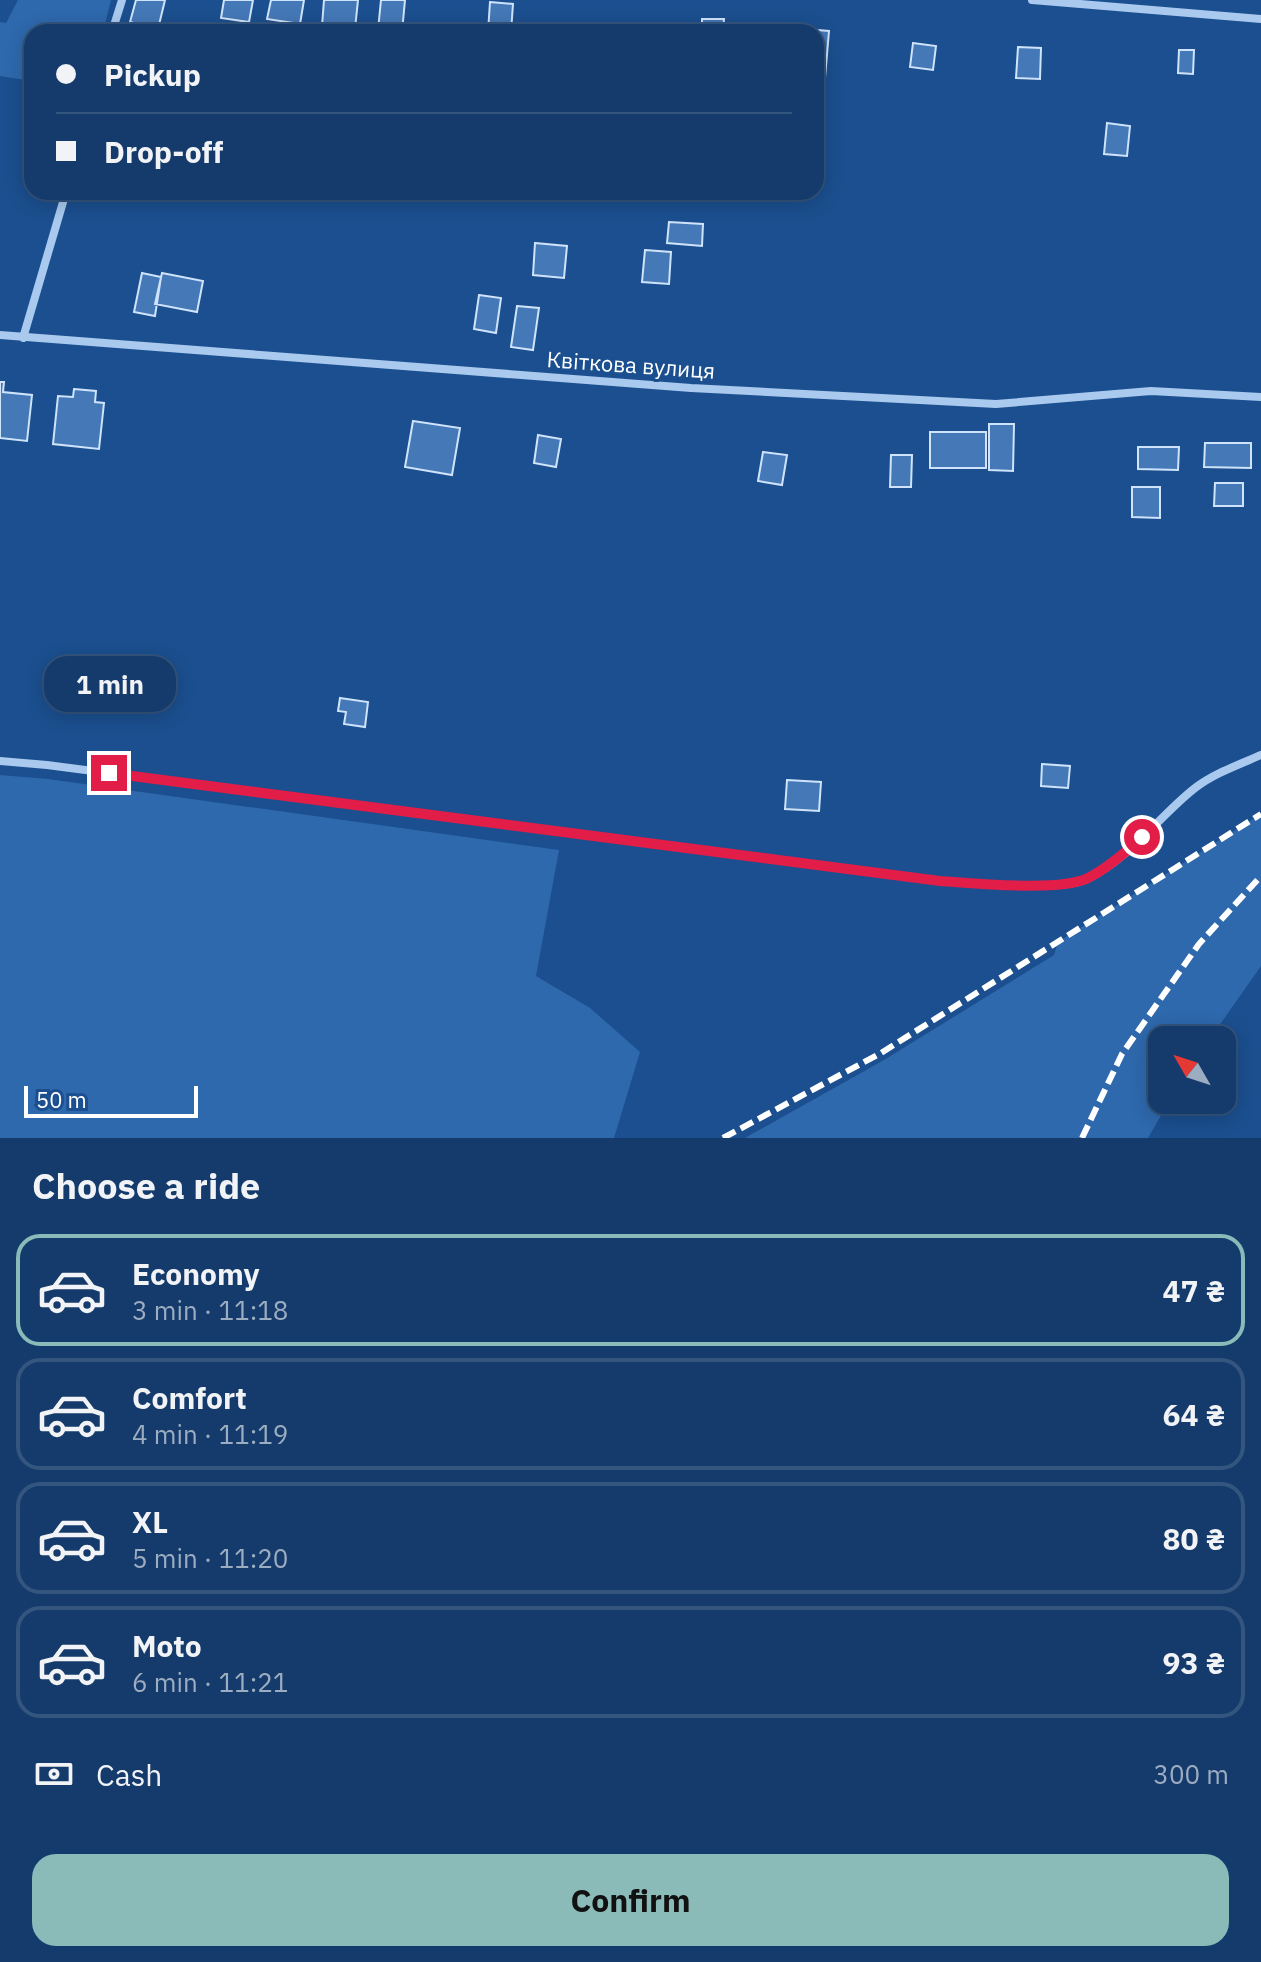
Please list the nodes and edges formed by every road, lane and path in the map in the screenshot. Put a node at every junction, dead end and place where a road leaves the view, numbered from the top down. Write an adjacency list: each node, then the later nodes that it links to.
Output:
1 (122, 0): 4 (street)
2 (1032, 0): 3 (street)
3 (1261, 19)
4 (114, 24)
5 (64, 200): 7 (street)
6 (0, 335): 7 (street, Квіткова вулиця)
7 (23, 338): 8 (street, Квіткова вулиця)
8 (1261, 397)
9 (1261, 755): 10 (street)
10 (0, 761)

